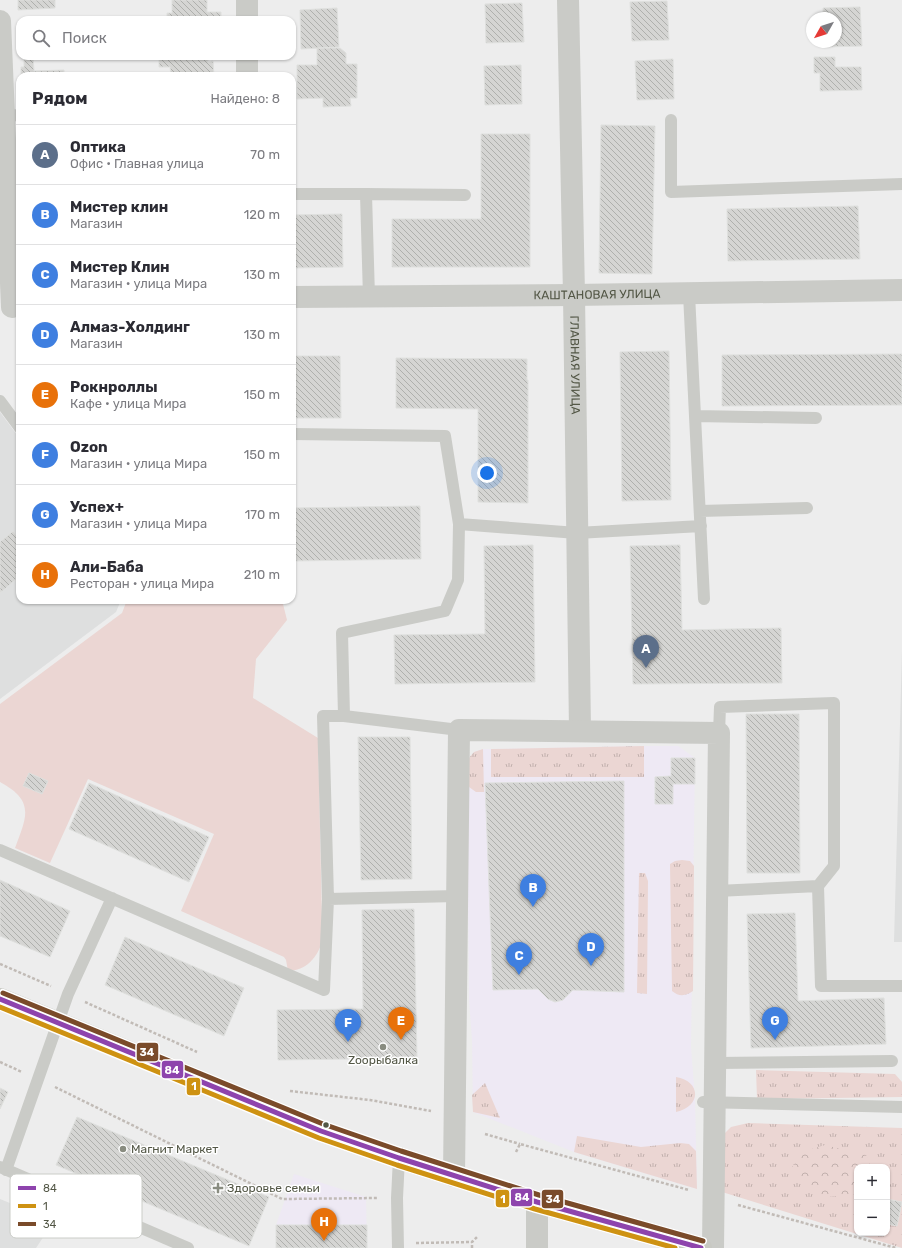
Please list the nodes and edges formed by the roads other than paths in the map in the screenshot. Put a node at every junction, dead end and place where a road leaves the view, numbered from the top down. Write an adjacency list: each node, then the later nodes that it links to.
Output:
1 (247, 0): 3 (street)
2 (568, 0): 15 (street, ГЛАВНАЯ УЛИЦА)
3 (247, 16)
4 (0, 21): 7 (street)
5 (247, 60): 6 (street)
6 (247, 72)
7 (12, 116): 18 (street)
8 (671, 120): 9 (lane)
9 (902, 184)
10 (296, 194): 11 (lane)
11 (366, 194): 12 (lane); 16 (lane)
12 (465, 195)
13 (902, 290): 14 (street, КАШТАНОВАЯ УЛИЦА)
14 (689, 294): 15 (street, КАШТАНОВАЯ УЛИЦА); 20 (lane)
15 (574, 295): 16 (street, КАШТАНОВАЯ УЛИЦА); 28 (street, ГЛАВНАЯ УЛИЦА)
16 (369, 296): 17 (street, КАШТАНОВАЯ УЛИЦА)
17 (296, 297)
18 (11, 310)
19 (0, 401): 22 (lane)
20 (695, 416): 21 (lane); 25 (lane)
21 (816, 418)
22 (16, 423)
23 (296, 434): 26 (lane)
24 (807, 508): 25 (lane)
25 (700, 511): 27 (lane)
26 (459, 524): 28 (lane); 30 (lane)
27 (701, 526): 28 (lane); 29 (lane)
28 (578, 533): 32 (street, ГЛАВНАЯ УЛИЦА)
29 (704, 599)
30 (344, 716): 31 (lane); 39 (lane)
31 (458, 730): 32 (street); 37 (street)
32 (580, 730): 33 (street)
33 (719, 733): 35 (lane); 36 (street)
34 (0, 850): 38 (lane)
35 (818, 886): 36 (lane); 40 (lane)
36 (718, 891): 44 (street)
37 (457, 896): 39 (lane); 50 (street)
38 (112, 898): 39 (lane); 42 (lane)
39 (328, 899)
40 (902, 986)
41 (0, 999): 42 (main road)
42 (58, 1024): 47 (main road); 48 (lane)
43 (892, 1061): 44 (lane)
44 (716, 1063): 45 (street)
45 (709, 1102): 46 (lane); 57 (street)
46 (902, 1107)
47 (399, 1158): 50 (main road); 53 (lane)
48 (3, 1168): 49 (lane)
49 (17, 1174)
50 (454, 1176): 51 (main road)
51 (537, 1202): 55 (street); 56 (main road)
52 (142, 1228): 54 (lane)
53 (398, 1246)
54 (188, 1248)
55 (537, 1248)
56 (701, 1248)
57 (713, 1248)

